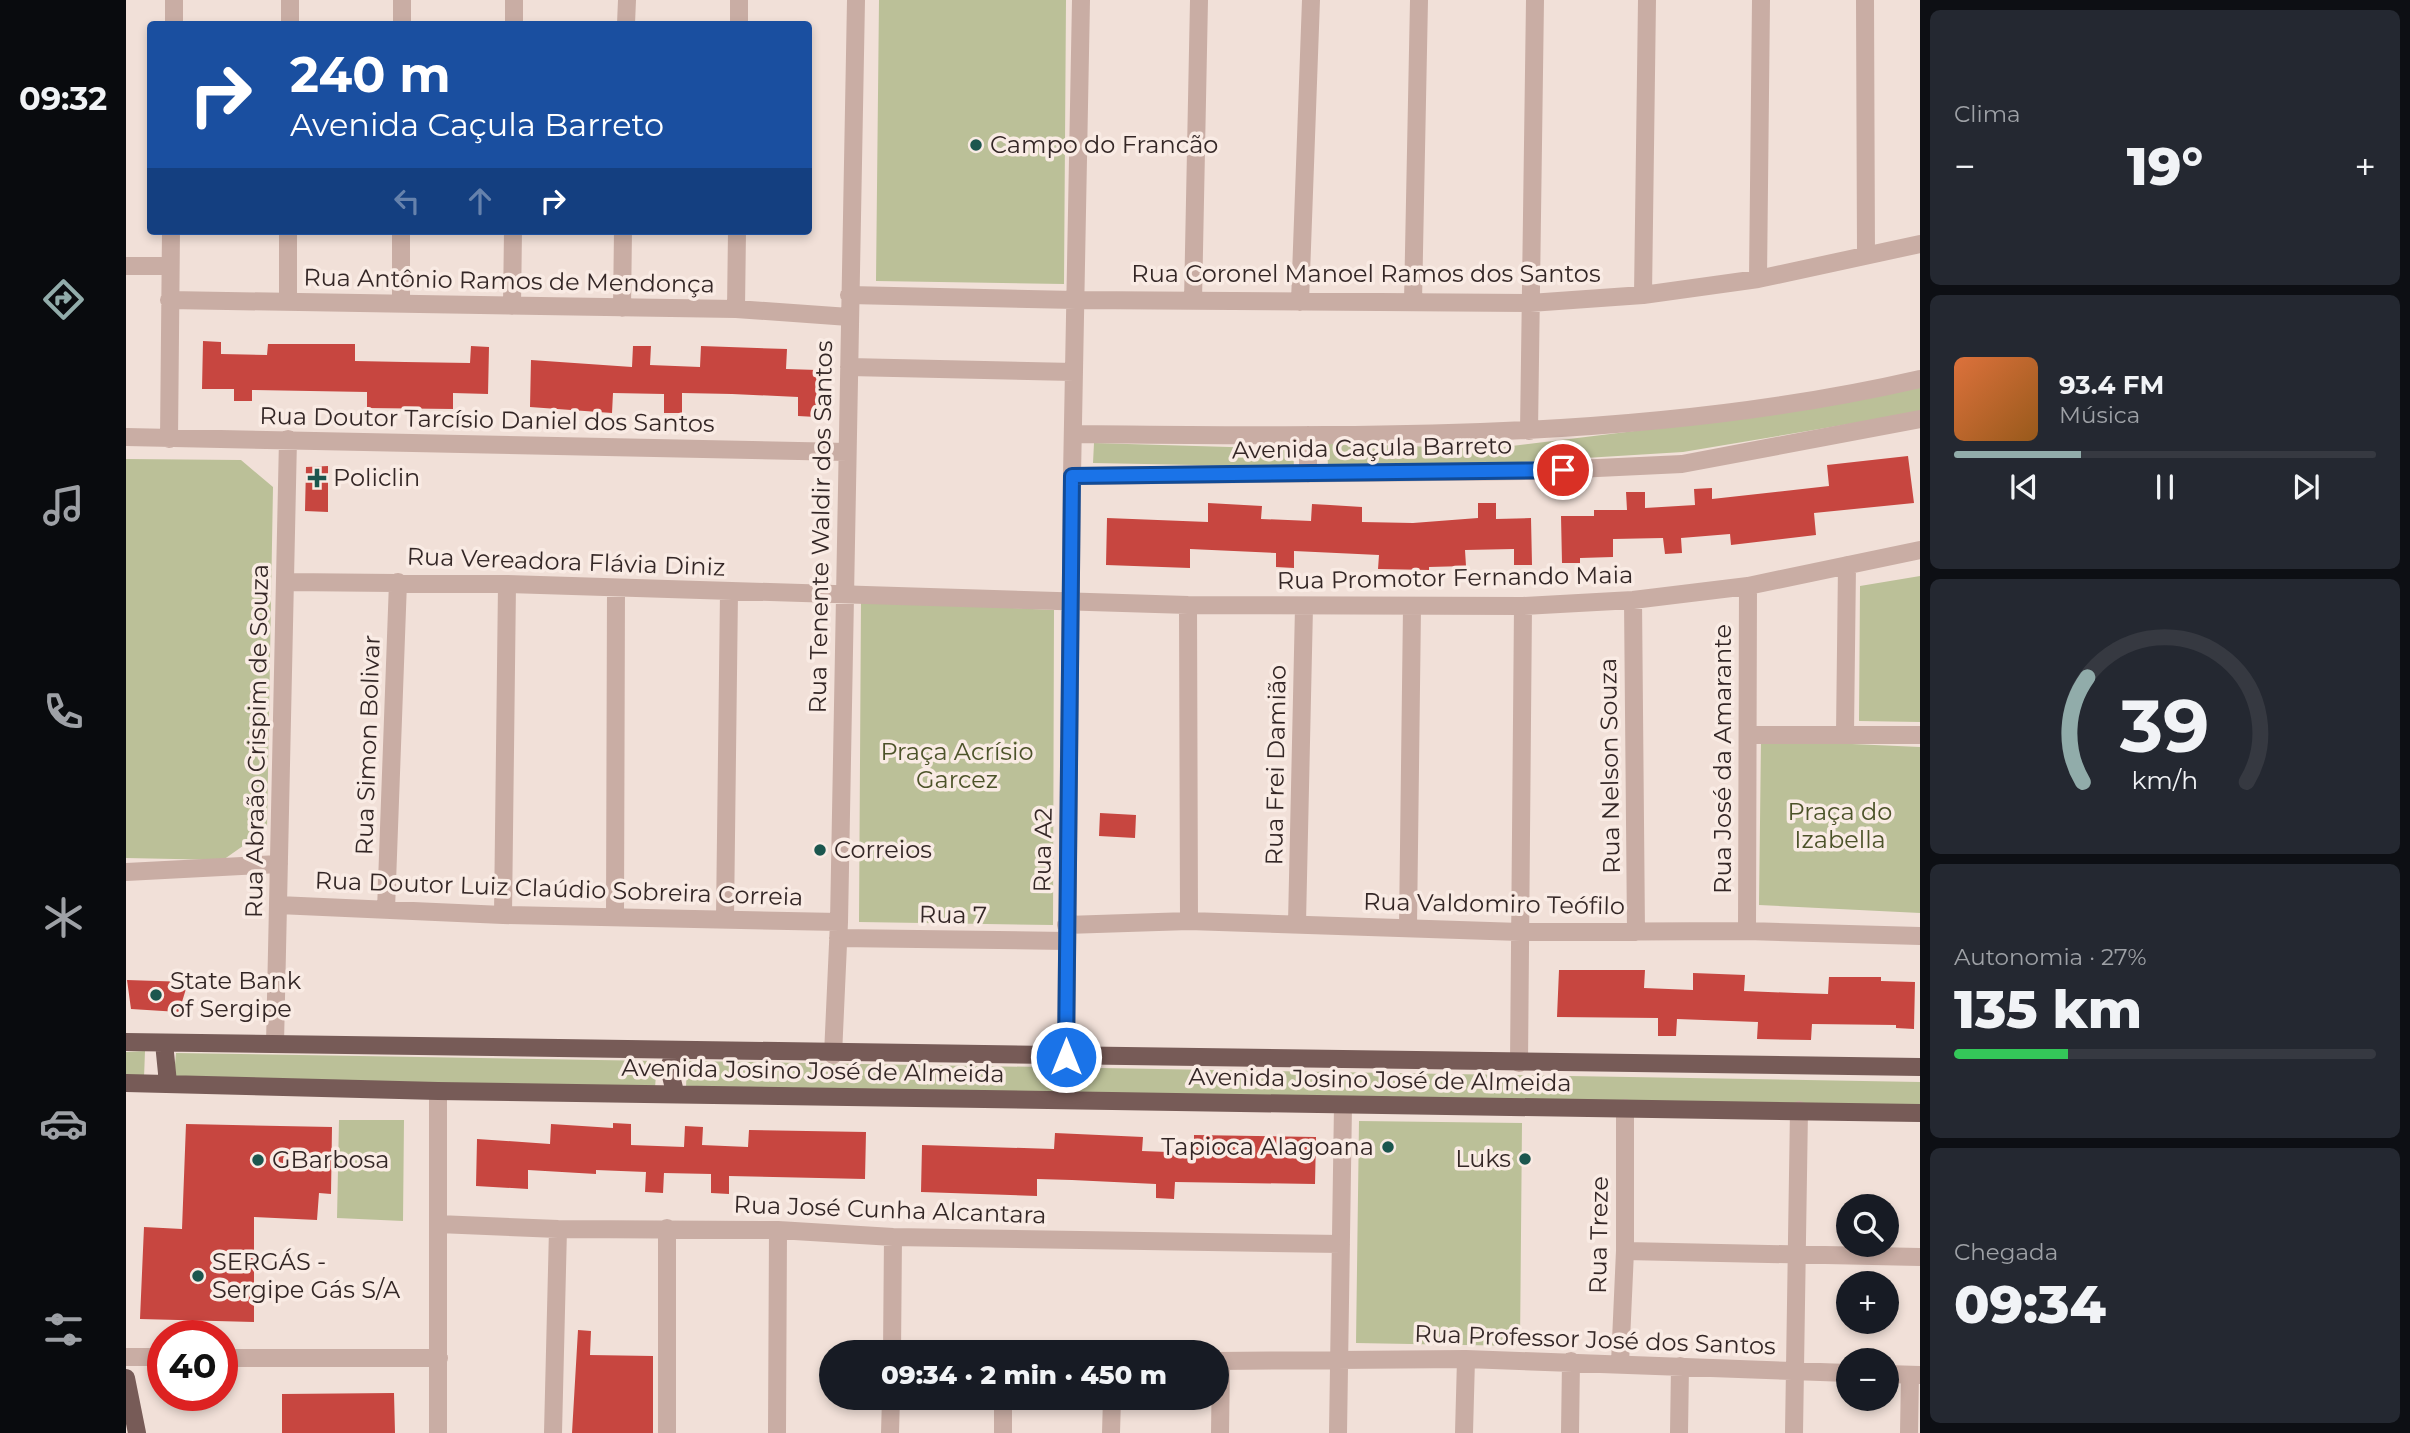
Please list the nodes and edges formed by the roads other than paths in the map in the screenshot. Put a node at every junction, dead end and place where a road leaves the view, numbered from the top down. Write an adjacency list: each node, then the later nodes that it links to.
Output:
1 (174, 0): 16 (street)
2 (290, 0): 17 (street)
3 (402, 0): 18 (street)
4 (514, 0): 19 (street)
5 (627, 0): 20 (street)
6 (739, 0): 21 (street)
7 (856, 0): 33 (street, Rua Tenente Waldir dos Santos)
8 (1081, 0): 36 (street, Rua A2)
9 (1199, 0): 37 (street)
10 (1311, 0): 39 (street)
11 (1419, 0): 40 (street)
12 (1535, 0): 41 (street)
13 (1647, 0): 34 (street)
14 (1761, 0): 32 (street)
15 (1865, 0): 29 (street)
16 (174, 21)
17 (290, 21)
18 (402, 21)
19 (514, 21)
20 (626, 21)
21 (739, 21)
22 (171, 235): 31 (street)
23 (288, 235): 38 (street)
24 (401, 235): 42 (street)
25 (513, 235): 43 (street)
26 (623, 235): 44 (street)
27 (737, 235): 45 (street)
28 (1920, 244): 29 (street, Rua Coronel Manoel Ramos dos Santos)
29 (1866, 255): 32 (street, Rua Coronel Manoel Ramos dos Santos)
30 (126, 266): 31 (street)
31 (170, 266): 35 (street)
32 (1758, 279): 34 (street, Rua Coronel Manoel Ramos dos Santos)
33 (849, 295): 36 (street, Rua Coronel Manoel Ramos dos Santos); 46 (street, Rua Tenente Waldir dos Santos)
34 (1643, 295): 41 (street, Rua Coronel Manoel Ramos dos Santos)
35 (169, 300): 38 (street, Rua Antônio Ramos de Mendonça); 55 (street)
36 (1076, 300): 37 (street, Rua Coronel Manoel Ramos dos Santos); 48 (street, Rua A2)
37 (1193, 301): 39 (street, Rua Coronel Manoel Ramos dos Santos)
38 (288, 302): 42 (street, Rua Antônio Ramos de Mendonça)
39 (1300, 302): 40 (street, Rua Coronel Manoel Ramos dos Santos)
40 (1413, 302): 41 (street, Rua Coronel Manoel Ramos dos Santos)
41 (1530, 303): 51 (street)
42 (401, 304): 43 (street, Rua Antônio Ramos de Mendonça)
43 (512, 306): 44 (street, Rua Antônio Ramos de Mendonça)
44 (622, 308): 45 (street, Rua Antônio Ramos de Mendonça)
45 (736, 309): 46 (street, Rua Antônio Ramos de Mendonça)
46 (849, 317): 47 (street, Rua Tenente Waldir dos Santos)
47 (849, 367): 48 (street); 57 (street, Rua Tenente Waldir dos Santos)
48 (1074, 372): 52 (street, Rua A2)
49 (1920, 379): 51 (street, Avenida Caçula Barreto)
50 (1920, 419): 58 (street, Avenida Caçula Barreto)
51 (1529, 431): 53 (street, Avenida Caçula Barreto)
52 (1073, 434): 53 (street, Avenida Caçula Barreto); 59 (street, Rua A2)
53 (1308, 435): 58 (street)
54 (126, 437): 55 (street, Rua Doutor Tarcísio Daniel dos Santos)
55 (169, 439): 56 (street, Rua Doutor Tarcísio Daniel dos Santos)
56 (288, 439): 57 (street, Rua Doutor Tarcísio Daniel dos Santos); 62 (street, Rua Abraão Crispim de Souza)
57 (848, 452): 68 (street, Rua Tenente Waldir dos Santos)
58 (1308, 474): 59 (street, Avenida Caçula Barreto)
59 (1072, 476): 70 (street, Rua A2)
60 (1920, 550): 61 (street, Rua Promotor Fernando Maia)
61 (1847, 565): 65 (street, Rua Promotor Fernando Maia); 75 (street)
62 (285, 582): 63 (street, Rua Vereadora Flávia Diniz); 78 (street, Rua Abraão Crispim de Souza)
63 (398, 582): 64 (street, Rua Vereadora Flávia Diniz); 81 (street, Rua Simon Bolivar)
64 (508, 584): 66 (street, Rua Vereadora Flávia Diniz); 82 (street)
65 (1748, 586): 69 (street, Rua Promotor Fernando Maia); 76 (street, Rua José da Amarante)
66 (616, 588): 67 (street, Rua Vereadora Flávia Diniz); 83 (street)
67 (729, 592): 68 (street, Rua Vereadora Flávia Diniz); 84 (street)
68 (846, 593): 70 (street, Rua Vereadora Flávia Diniz); 88 (street, Rua Tenente Waldir dos Santos)
69 (1633, 600): 72 (street, Rua Promotor Fernando Maia); 91 (street, Rua Nelson Souza)
70 (1071, 601): 71 (street, Rua Promotor Fernando Maia); 92 (street, Rua A2)
71 (1188, 605): 73 (street, Rua Promotor Fernando Maia); 85 (street)
72 (1522, 606): 74 (street, Rua Promotor Fernando Maia); 90 (street)
73 (1304, 607): 74 (street, Rua Promotor Fernando Maia); 86 (street, Rua Frei Damião)
74 (1412, 607): 87 (street)
75 (1845, 733): 76 (street); 77 (street)
76 (1749, 735): 89 (street, Rua José da Amarante)
77 (1920, 735)
78 (279, 864): 79 (street); 80 (street, Rua Abraão Crispim de Souza)
79 (126, 872)
80 (278, 905): 81 (street, Rua Doutor Luiz Claúdio Sobreira Correia); 96 (street, Rua Abraão Crispim de Souza)
81 (386, 910): 82 (street, Rua Doutor Luiz Claúdio Sobreira Correia)
82 (503, 915): 83 (street, Rua Doutor Luiz Claúdio Sobreira Correia)
83 (615, 918): 84 (street, Rua Doutor Luiz Claúdio Sobreira Correia)
84 (725, 918): 88 (street, Rua Doutor Luiz Claúdio Sobreira Correia)
85 (1189, 921): 86 (street, Rua Valdomiro Teófilo); 92 (street, Rua Valdomiro Teófilo)
86 (1297, 923): 87 (street, Rua Valdomiro Teófilo)
87 (1408, 927): 90 (street, Rua Valdomiro Teófilo)
88 (839, 930): 92 (street, Rua 7); 98 (street, Rua Tenente Waldir dos Santos)
89 (1747, 931): 91 (street, Rua Valdomiro Teófilo); 93 (street, Rua Valdomiro Teófilo)
90 (1520, 932): 91 (street, Rua Valdomiro Teófilo); 100 (street)
91 (1636, 932)
92 (1066, 933): 99 (street, Rua A2)
93 (1920, 936)
94 (126, 1042): 95 (main road, Avenida Josino José de Almeida)
95 (164, 1043): 96 (main road, Avenida Josino José de Almeida); 103 (main road)
96 (275, 1044): 97 (main road, Avenida Josino José de Almeida)
97 (675, 1050): 98 (main road, Avenida Josino José de Almeida); 105 (main road)
98 (833, 1055): 99 (main road, Avenida Josino José de Almeida)
99 (1066, 1057): 100 (main road, Avenida Josino José de Almeida)
100 (1519, 1063): 101 (main road, Avenida Josino José de Almeida)
101 (1920, 1067)
102 (126, 1083): 103 (main road, Avenida Josino José de Almeida)
103 (168, 1083): 104 (main road, Avenida Josino José de Almeida)
104 (438, 1091): 105 (main road, Avenida Josino José de Almeida); 110 (street)
105 (675, 1092): 106 (main road, Avenida Josino José de Almeida)
106 (1343, 1105): 107 (main road, Avenida Josino José de Almeida); 115 (street)
107 (1625, 1108): 108 (main road, Avenida Josino José de Almeida); 116 (street, Rua Treze)
108 (1799, 1110): 109 (main road, Avenida Josino José de Almeida); 117 (street)
109 (1920, 1112)
110 (438, 1223): 112 (street, Rua José Cunha Alcantara); 123 (street)
111 (667, 1228): 112 (street, Rua José Cunha Alcantara); 113 (street, Rua José Cunha Alcantara); 141 (street)
112 (558, 1229): 140 (street)
113 (778, 1230): 114 (street, Rua José Cunha Alcantara); 142 (street)
114 (893, 1237): 115 (street, Rua José Cunha Alcantara); 119 (street)
115 (1341, 1244): 124 (street)
116 (1625, 1251): 117 (street); 128 (street, Rua Treze)
117 (1795, 1257): 118 (street); 130 (street)
118 (1920, 1257)
119 (892, 1340)
120 (126, 1357): 121 (street)
121 (147, 1357)
122 (238, 1357): 123 (street)
123 (439, 1358): 139 (street)
124 (1340, 1358): 125 (street, Rua Professor José dos Santos); 126 (street, Rua Professor José dos Santos); 147 (street)
125 (1466, 1359): 127 (street, Rua Professor José dos Santos); 148 (street)
126 (1229, 1361)
127 (1571, 1361): 128 (street, Rua Professor José dos Santos); 149 (street)
128 (1620, 1363): 129 (street, Rua Professor José dos Santos)
129 (1680, 1366): 130 (street, Rua Professor José dos Santos); 150 (street)
130 (1796, 1371): 131 (street, Rua Professor José dos Santos); 151 (street)
131 (1836, 1373)
132 (1915, 1375): 152 (street)
133 (126, 1378): 138 (main road)
134 (891, 1410): 143 (street)
135 (1003, 1410): 144 (street)
136 (1112, 1410): 145 (street)
137 (1220, 1410): 146 (street)
138 (137, 1433)
139 (438, 1433)
140 (553, 1433)
141 (667, 1433)
142 (777, 1433)
143 (890, 1433)
144 (1003, 1433)
145 (1111, 1433)
146 (1220, 1433)
147 (1338, 1433)
148 (1464, 1433)
149 (1570, 1433)
150 (1679, 1433)
151 (1794, 1433)
152 (1909, 1433)

